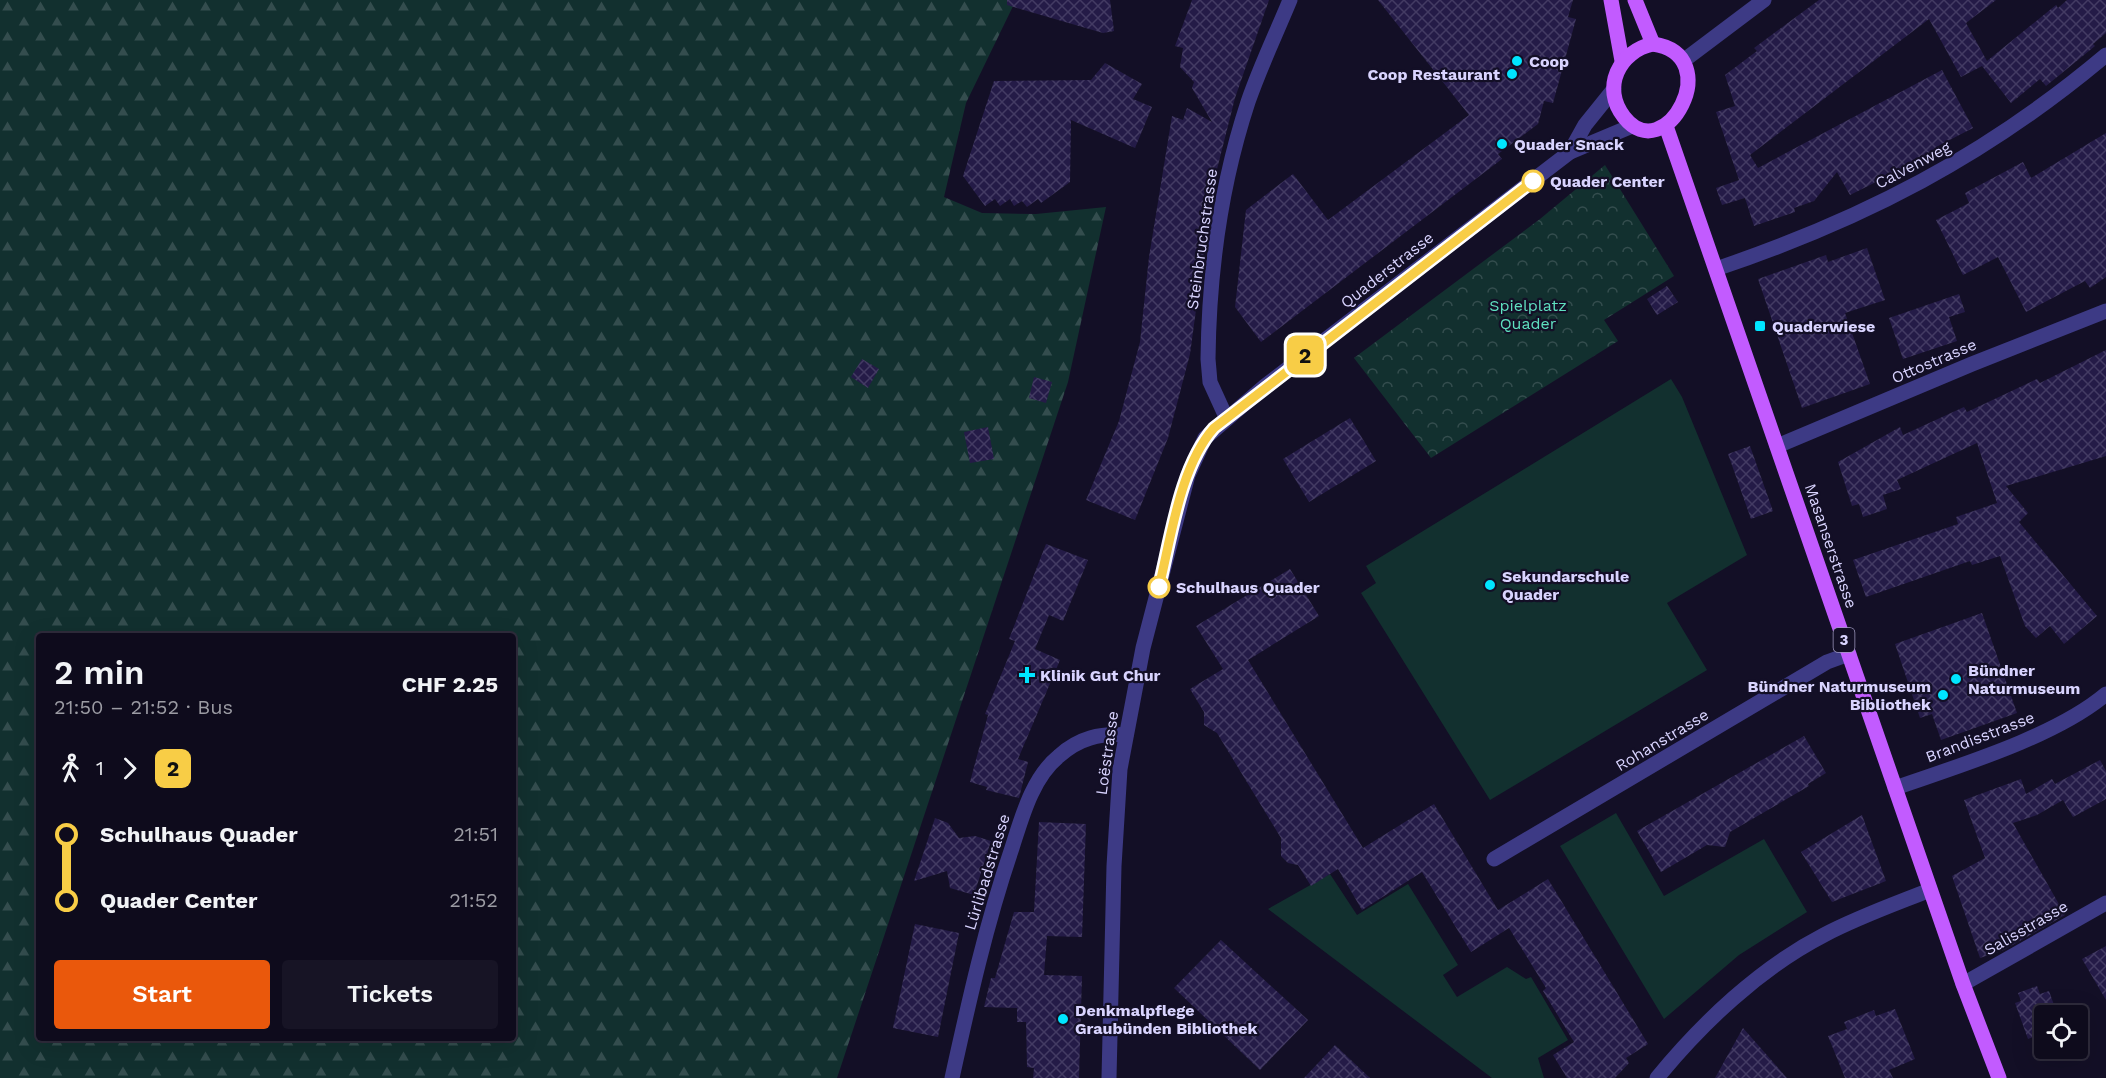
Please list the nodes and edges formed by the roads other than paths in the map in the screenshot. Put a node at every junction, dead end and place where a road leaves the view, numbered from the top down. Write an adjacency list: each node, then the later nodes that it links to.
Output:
1 (1290, 0): 15 (street, Steinbruchstrasse)
2 (1611, 0): 7 (main road)
3 (1635, 0): 5 (main road)
4 (1764, 0): 8 (street)
5 (1653, 44): 7 (main road); 8 (main road)
6 (2106, 55): 13 (street, Calvenweg)
7 (1622, 61): 9 (main road)
8 (1683, 61): 11 (main road)
9 (1614, 89): 10 (main road); 12 (street, Quaderstrasse)
10 (1632, 126): 11 (main road); 12 (street, Quaderstrasse)
11 (1666, 126): 13 (main road, Masanserstrasse / 3)
12 (1570, 152): 15 (street, Quaderstrasse)
13 (1716, 269): 16 (main road, Masanserstrasse / 3)
14 (2106, 311): 16 (street, Ottostrasse)
15 (1226, 417): 19 (street, Loëstrasse)
16 (1778, 446): 17 (main road, Masanserstrasse / 3)
17 (1849, 654): 20 (main road, Masanserstrasse / 3); 21 (street, Rohanstrasse)
18 (2106, 694): 20 (street, Brandisstrasse)
19 (1126, 735): 25 (street, Lürlibadstrasse); 26 (street, Loëstrasse)
20 (1895, 788): 22 (main road, Masanserstrasse / 3)
21 (1494, 859)
22 (1930, 890): 24 (main road, Masanserstrasse / 3); 27 (street)
23 (2106, 903): 24 (street, Salisstrasse)
24 (1963, 984): 28 (main road, Masanserstrasse / 3)
25 (952, 1078)
26 (1109, 1078)
27 (1657, 1078)
28 (1999, 1078)

